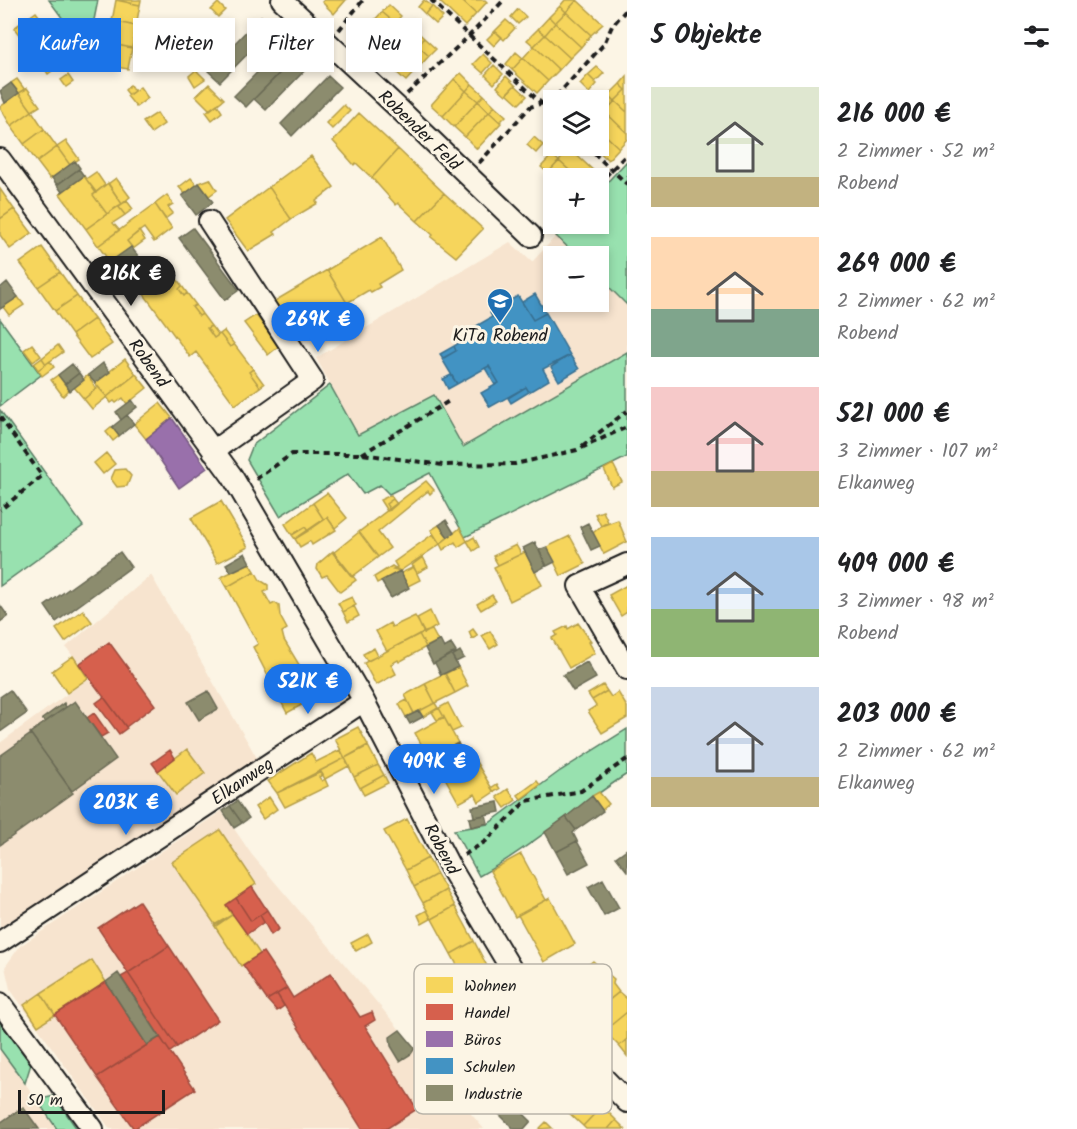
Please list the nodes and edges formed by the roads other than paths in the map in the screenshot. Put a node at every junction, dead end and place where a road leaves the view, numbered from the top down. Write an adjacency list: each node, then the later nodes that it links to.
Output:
1 (282, 0): 4 (street, Robender Feld)
2 (0, 159): 5 (street, Robend)
3 (209, 221): 5 (street)
4 (531, 236)
5 (213, 451): 8 (street, Robend)
6 (627, 564): 7 (street)
7 (627, 669)
8 (364, 701): 9 (street, Elkanweg); 10 (street, Robend)
9 (0, 942)
10 (509, 964)
11 (0, 1003): 14 (street)
12 (612, 1087): 13 (street, Robend)
13 (627, 1102)
14 (93, 1129)

